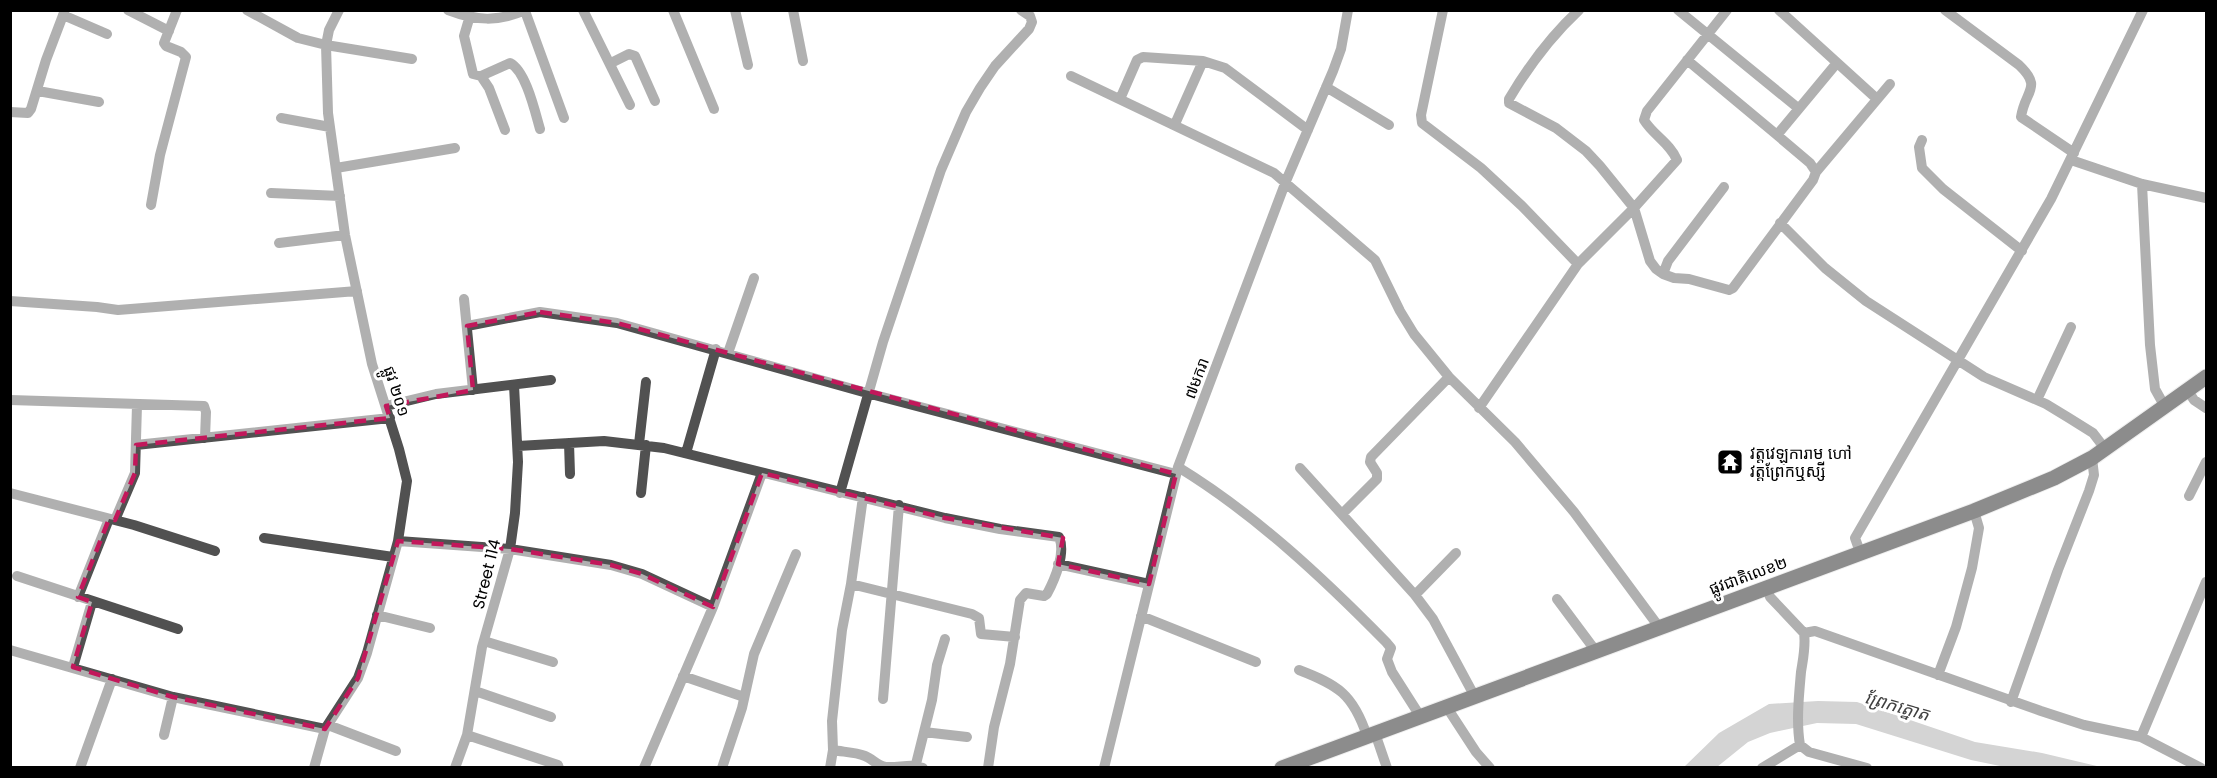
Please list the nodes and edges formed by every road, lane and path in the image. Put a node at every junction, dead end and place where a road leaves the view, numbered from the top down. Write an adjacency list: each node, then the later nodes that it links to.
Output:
1 (128, 10): 23 (street)
2 (177, 10): 23 (street)
3 (247, 10): 26 (street)
4 (339, 10): 26 (street, ផ្លូវ ២០១)
5 (448, 10): 22 (street)
6 (583, 10): 31 (street)
7 (673, 10): 45 (street)
8 (735, 10): 33 (street)
9 (793, 10): 30 (street)
10 (1022, 10): 91 (street)
11 (1348, 10): 37 (street, ៧មករា)
12 (1443, 10): 73 (street)
13 (1579, 10): 68 (street)
14 (1678, 10): 24 (street)
15 (1727, 10): 24 (street)
16 (1779, 10): 32 (street)
17 (1945, 10): 58 (street)
18 (2143, 10): 58 (street)
19 (526, 11): 21 (street); 48 (street)
20 (64, 13): 25 (street); 38 (street)
21 (489, 15): 22 (street)
22 (470, 19): 34 (street)
23 (169, 31): 67 (street)
24 (1708, 33): 29 (street); 44 (street)
25 (107, 34)
26 (326, 45): 27 (street); 51 (street, ផ្លូវ ២០១)
27 (412, 59)
28 (1203, 60): 39 (street); 49 (street); 54 (street)
29 (1687, 60): 55 (street); 68 (street)
30 (802, 61)
31 (611, 63): 41 (street); 43 (street)
32 (1836, 64): 40 (street); 44 (street)
33 (748, 65)
34 (481, 76): 52 (street); 53 (street)
35 (1071, 76): 39 (street)
36 (1890, 84): 40 (street)
37 (1326, 87): 50 (street); 54 (street, ៧មករា)
38 (38, 91): 42 (street); 46 (street)
39 (1120, 99): 49 (street)
40 (1877, 99): 60 (street)
41 (655, 101)
42 (99, 102)
43 (630, 105)
44 (1798, 108): 55 (street)
45 (714, 109)
46 (10, 112)
47 (281, 118): 51 (street)
48 (564, 118)
49 (1175, 124): 61 (street)
50 (1389, 125)
51 (330, 127): 59 (street, ផ្លូវ ២០១)
52 (540, 129)
53 (505, 130)
54 (1308, 130): 61 (street, ៧មករា)
55 (1777, 135): 60 (street)
56 (1922, 140): 72 (street)
57 (455, 148): 59 (street)
58 (2073, 156): 62 (street); 72 (street)
59 (336, 168): 65 (street, ផ្លូវ ២០១)
60 (1816, 172): 69 (street)
61 (1286, 181): 84 (street); 110 (street, ៧មករា)
62 (2142, 184): 66 (street); 96 (street)
63 (1724, 188): 74 (street)
64 (271, 193): 65 (street)
65 (340, 196): 70 (street, ផ្លូវ ២០១)
66 (2206, 198)
67 (151, 204)
68 (1634, 208): 73 (street); 74 (street)
69 (1780, 223): 74 (street); 83 (street)
70 (345, 235): 71 (street); 76 (street, ផ្លូវ ២០១)
71 (279, 243)
72 (2022, 251): 83 (street)
73 (1578, 264): 97 (street)
74 (1663, 274)
75 (754, 278): 82 (street)
76 (357, 291): 78 (street); 95 (street, ផ្លូវ ២០១)
77 (464, 299): 79 (street)
78 (10, 302)
79 (467, 326): 81 (street); 89 (street)
80 (2071, 327): 93 (street)
81 (716, 349): 82 (street); 106 (street)
82 (728, 353): 91 (street)
83 (1959, 361): 93 (street); 126 (street)
84 (1449, 377): 97 (street); 120 (street)
85 (2206, 377): 90 (highway, ផ្លូវជាតិលេខ២)
86 (551, 380): 88 (street)
87 (646, 382): 102 (street)
88 (514, 385): 89 (street); 104 (street, Street 114)
89 (472, 390): 95 (street)
90 (2188, 391): 96 (highway, ផ្លូវជាតិលេខ២); 98 (street)
91 (867, 393): 110 (street); 115 (street)
92 (10, 400): 94 (street)
93 (2037, 400): 105 (street)
94 (137, 405): 100 (street); 103 (street)
95 (386, 406): 99 (street, ផ្លូវ ២០១)
96 (2165, 407): 105 (highway, ផ្លូវជាតិលេខ២)
97 (1479, 408): 144 (street)
98 (2206, 408)
99 (390, 418): 100 (street); 123 (street, ផ្លូវ ២០១)
100 (205, 438): 103 (street)
101 (569, 443): 102 (street); 104 (street); 112 (street)
102 (642, 444): 106 (street); 114 (street)
103 (136, 445): 121 (street)
104 (518, 446): 124 (street, Street 114)
105 (2106, 450): 107 (highway, ផ្លូវជាតិលេខ២)
106 (686, 453): 111 (street)
107 (2092, 458): 119 (highway, ផ្លូវជាតិលេខ២); 165 (street)
108 (2206, 462): 116 (street)
109 (1300, 468): 120 (street)
110 (1177, 470): 134 (street, ៧មករា); 167 (street)
111 (762, 473): 115 (street); 141 (street)
112 (570, 474)
113 (10, 493): 121 (street)
114 (641, 493)
115 (840, 493): 117 (street)
116 (2189, 496)
117 (863, 497): 118 (street); 133 (street)
118 (899, 505): 130 (street); 136 (street)
119 (1974, 511): 126 (highway, ផ្លូវជាតិលេខ២); 157 (street)
120 (1342, 514): 137 (street)
121 (112, 519): 125 (street); 138 (street)
122 (264, 538): 129 (street)
123 (399, 541): 124 (street); 129 (street, ផ្លូវ ២០១)
124 (510, 549): 141 (street); 150 (street, Street 114)
125 (215, 551)
126 (1860, 552): 135 (highway, ផ្លូវជាតិលេខ២)
127 (1456, 553): 137 (street)
128 (796, 554): 161 (street)
129 (393, 557): 142 (street, ផ្លូវ ២០១)
130 (1058, 564): 134 (street); 148 (street)
131 (17, 576): 138 (street)
132 (2206, 582): 175 (street)
133 (851, 584): 136 (street); 177 (street)
134 (1149, 584): 143 (street, ៧មករា)
135 (1767, 588): 144 (highway, ផ្លូវជាតិលេខ២); 147 (street)
136 (891, 593): 148 (street); 164 (street)
137 (1415, 596): 162 (street)
138 (78, 597): 140 (street)
139 (1557, 599): 152 (street)
140 (92, 602): 146 (street); 155 (street)
141 (712, 607): 158 (street)
142 (377, 615): 145 (street); 169 (street, ផ្លូវ ២០១)
143 (1141, 616): 154 (street); 189 (street, ៧មករា)
144 (1659, 627): 152 (highway, ផ្លូវជាតិលេខ២)
145 (430, 628)
146 (178, 629)
147 (1804, 633): 157 (street); 176 (street)
148 (1015, 637): 188 (street)
149 (945, 639): 170 (street)
150 (484, 641): 153 (street); 160 (street, Street 114)
151 (10, 650): 155 (street)
152 (1595, 650): 162 (highway, ផ្លូវជាតិលេខ២)
153 (553, 662)
154 (1256, 662)
155 (73, 667): 159 (street)
156 (1299, 670): 171 (street)
157 (1938, 675): 165 (street)
158 (683, 676): 161 (street); 185 (street)
159 (112, 679): 163 (street); 181 (street)
160 (475, 692): 168 (street); 173 (street, Street 114)
161 (744, 697): 186 (street)
162 (1475, 697): 166 (highway, ផ្លូវជាតិលេខ២)
163 (173, 698): 169 (street); 172 (street)
164 (883, 699)
165 (2011, 702): 175 (street)
166 (1446, 706): 167 (highway, ផ្លូវជាតិលេខ២); 191 (street)
167 (1420, 716): 171 (highway, ផ្លូវជាតិលេខ២)
168 (551, 717)
169 (327, 727): 178 (street); 182 (street, ផ្លូវ ២០១)
170 (924, 732): 174 (street); 179 (street)
171 (1371, 734): 180 (highway, ផ្លូវជាតិលេខ២); 190 (street)
172 (164, 735)
173 (468, 735): 183 (street, Street 114); 184 (street)
174 (967, 737)
175 (2141, 737): 194 (street)
176 (1799, 740): 192 (street); 193 (street)
177 (833, 750): 179 (street); 187 (street)
178 (396, 751)
179 (920, 766)
180 (1291, 766)
181 (80, 768)
182 (314, 768)
183 (455, 768)
184 (559, 768)
185 (644, 768)
186 (722, 768)
187 (830, 768)
188 (988, 768)
189 (1104, 768)
190 (1387, 768)
191 (1490, 768)
192 (1762, 768)
193 (1867, 768)
194 (2201, 768)

